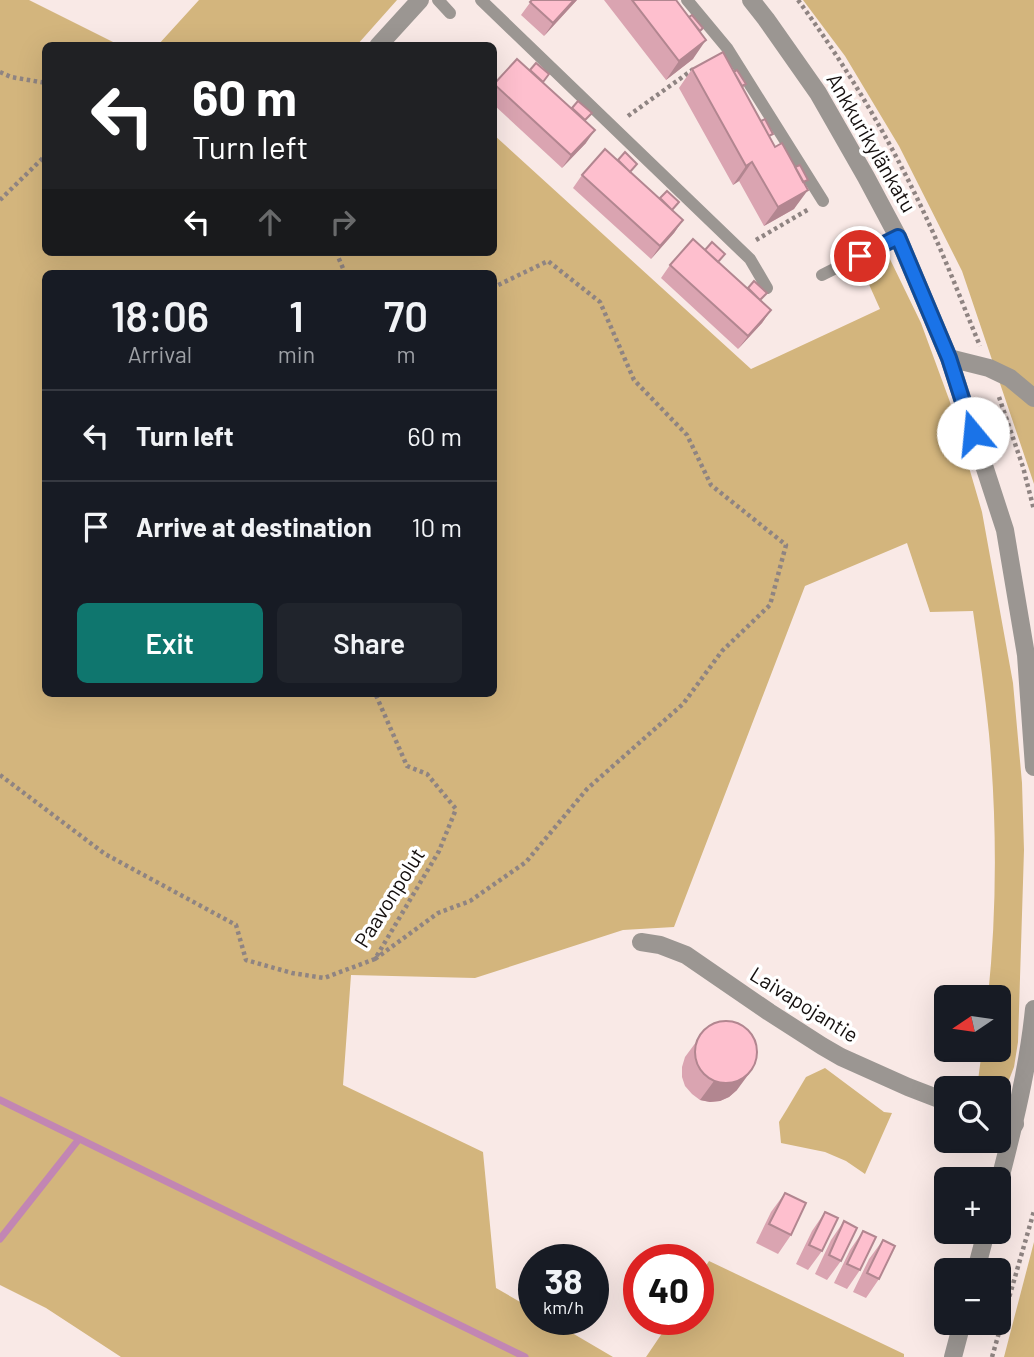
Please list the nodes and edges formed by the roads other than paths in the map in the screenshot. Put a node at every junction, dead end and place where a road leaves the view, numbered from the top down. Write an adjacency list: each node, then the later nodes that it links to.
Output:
1 (420, 0): 7 (street)
2 (438, 0): 6 (lane)
3 (481, 0): 11 (lane)
4 (687, 0): 8 (lane)
5 (751, 0): 9 (street, Ankkurikylänkatu)
6 (450, 13)
7 (382, 42)
8 (822, 201)
9 (898, 237): 10 (lane); 12 (street, Ankkurikylänkatu)
10 (822, 275)
11 (767, 288)
12 (949, 358): 13 (street); 14 (street, Ankkurikylänkatu)
13 (1034, 398)
14 (1034, 767)
15 (641, 942): 17 (street, Laivapojantie)
16 (1034, 1009): 18 (street)
17 (934, 1097)
18 (1011, 1109)
19 (959, 1335): 20 (street)
20 (953, 1357)

